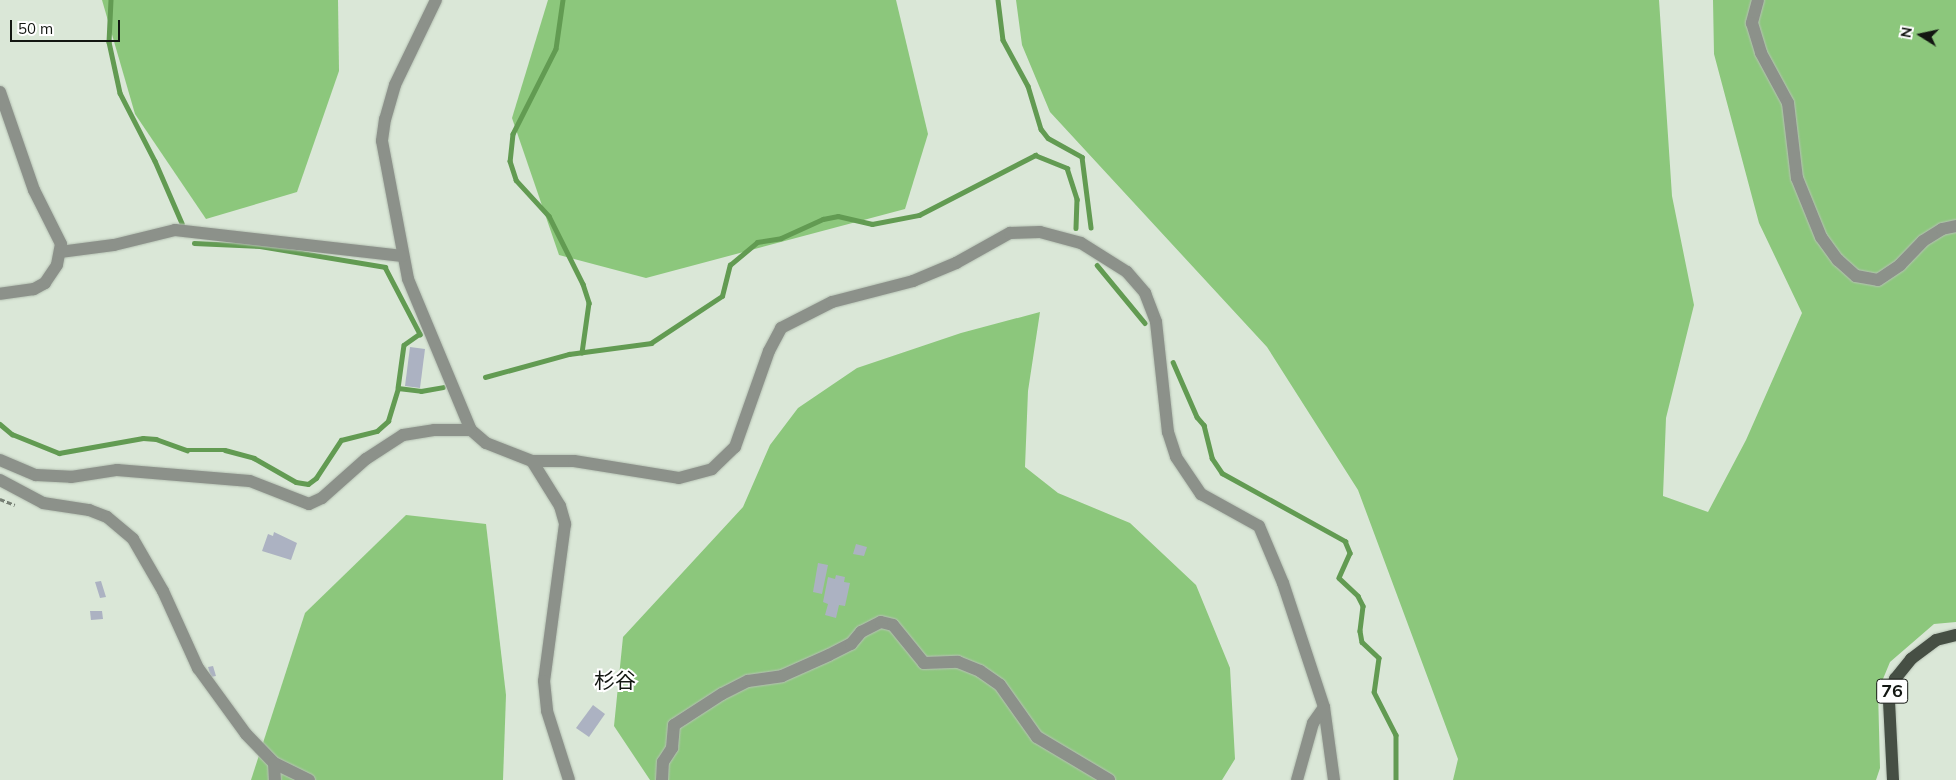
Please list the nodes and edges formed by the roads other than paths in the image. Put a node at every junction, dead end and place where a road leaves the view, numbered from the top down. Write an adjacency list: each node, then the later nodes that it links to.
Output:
1 (436, 0): 6 (street)
2 (1758, 0): 4 (street)
3 (0, 92): 5 (street)
4 (1956, 226)
5 (60, 252): 6 (street); 7 (street)
6 (403, 256): 8 (street)
7 (0, 294)
8 (471, 430): 9 (street); 10 (street)
9 (0, 460)
10 (532, 461): 13 (street); 17 (street)
11 (0, 480): 14 (street)
12 (1956, 635): 22 (main road, 76)
13 (1324, 707): 20 (street); 21 (street)
14 (274, 763): 15 (street); 16 (street)
15 (276, 780)
16 (309, 780)
17 (565, 780)
18 (662, 780): 19 (street)
19 (1109, 780)
20 (1298, 780)
21 (1334, 780)
22 (1893, 780)

